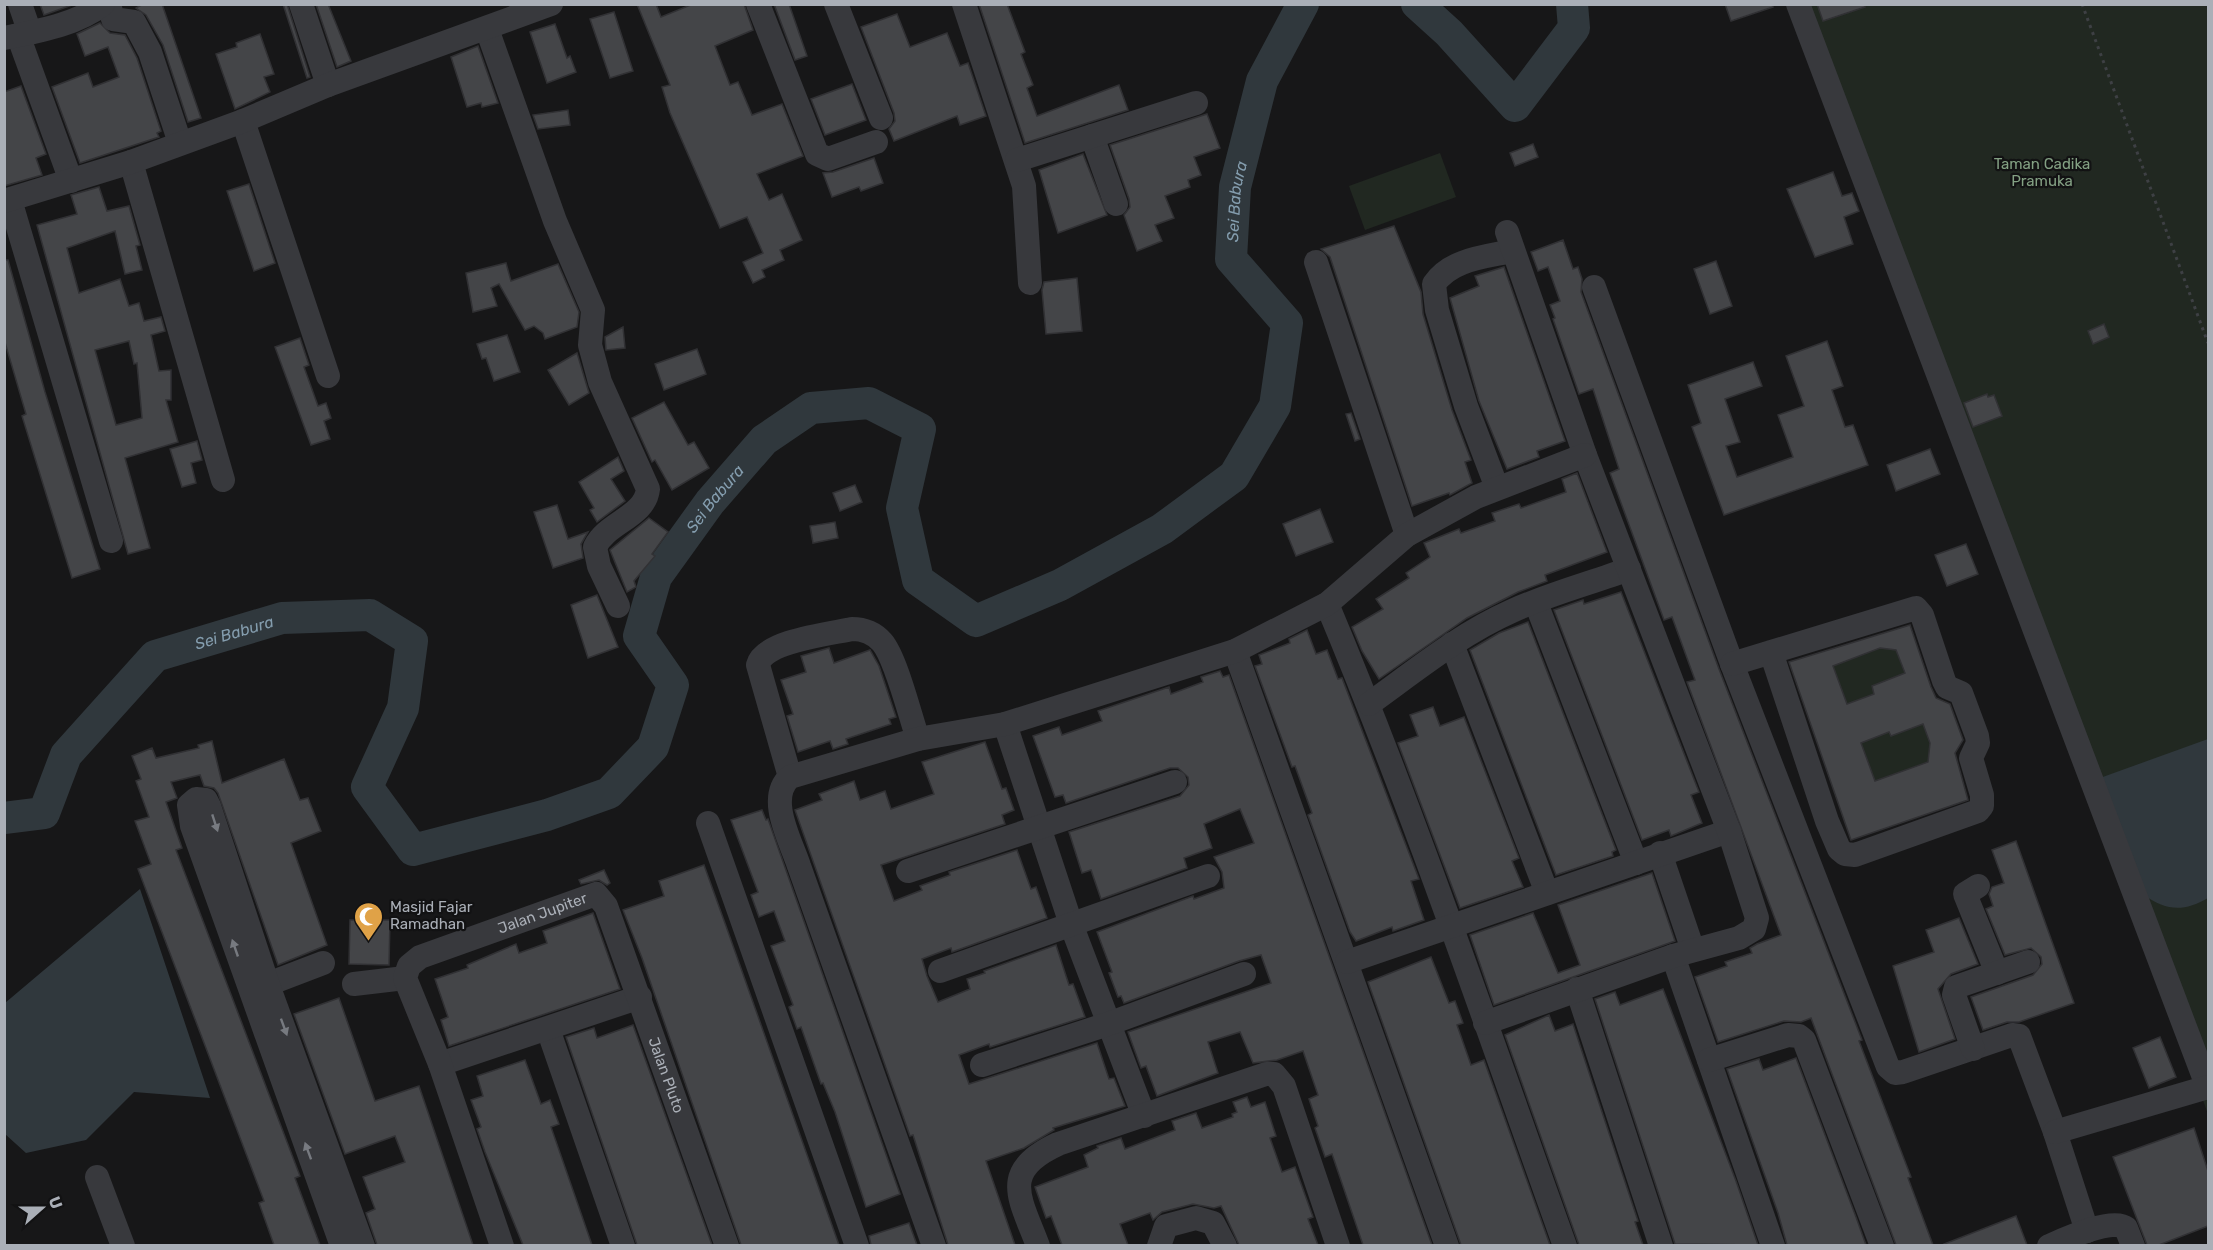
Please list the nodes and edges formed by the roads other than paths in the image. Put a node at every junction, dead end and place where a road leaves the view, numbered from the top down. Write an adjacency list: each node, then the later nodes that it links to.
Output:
1 (20, 4): 11 (street)
2 (301, 4): 12 (street)
3 (551, 4): 9 (street)
4 (758, 4): 18 (street)
5 (836, 4): 14 (street)
6 (964, 4): 19 (street)
7 (1798, 4): 77 (street)
8 (105, 5): 11 (street); 17 (street)
9 (518, 10): 10 (street)
10 (487, 29): 12 (street); 36 (street)
11 (17, 35): 21 (street)
12 (328, 85): 15 (street)
13 (1196, 103): 16 (street)
14 (881, 118)
15 (243, 121): 17 (street); 27 (street)
16 (1092, 136): 19 (street); 23 (street)
17 (180, 142): 20 (street)
18 (876, 142)
19 (1017, 160): 25 (street)
20 (130, 162): 21 (street); 29 (street)
21 (70, 181): 22 (street)
22 (7, 200): 32 (street)
23 (1116, 204)
24 (1316, 262): 31 (street)
25 (1030, 283)
26 (1594, 287): 40 (street)
27 (328, 376)
28 (1585, 455): 30 (street); 30 (street); 33 (street)
29 (223, 480)
30 (1497, 488): 31 (street)
31 (1407, 534): 35 (street)
32 (111, 541)
33 (1629, 569): 34 (street); 48 (street)
34 (1536, 603): 37 (street); 50 (street)
35 (1327, 604): 38 (street); 41 (street)
36 (618, 606)
37 (1452, 644): 41 (street); 54 (street)
38 (1235, 651): 42 (street); 59 (street)
39 (1772, 652): 39 (street); 40 (street)
40 (1732, 664): 73 (street)
41 (1369, 704): 57 (street)
42 (1005, 724): 43 (street); 47 (street)
43 (918, 738): 44 (street); 44 (street)
44 (790, 777): 90 (street)
45 (1175, 782): 47 (street)
46 (708, 823): 89 (street)
47 (1038, 829): 51 (street); 56 (street)
48 (1729, 831): 49 (street); 58 (street)
49 (1660, 853): 50 (street); 58 (street)
50 (1636, 863): 54 (street)
51 (908, 871)
52 (1208, 876): 56 (street)
53 (1978, 886): 64 (street)
54 (1547, 893): 57 (street)
55 (606, 906): 63 (street, Jalan Jupiter); 69 (street, Jalan Pluto)
56 (1071, 924): 62 (street); 71 (street)
57 (1452, 926): 59 (street); 70 (street)
58 (1683, 953): 68 (street); 74 (street)
59 (1347, 962): 95 (street)
60 (2028, 962): 64 (street)
61 (322, 963): 67 (street)
62 (940, 970)
63 (407, 972): 66 (street); 75 (street)
64 (1997, 973): 73 (street)
65 (1244, 974): 71 (street)
66 (354, 984)
67 (259, 988): 67 (street, one-way to 67); 80 (street)
68 (1577, 988): 70 (street); 97 (street)
69 (640, 997): 72 (street); 88 (street, Jalan Pluto)
70 (1485, 1023): 96 (street)
71 (1108, 1024): 76 (street); 78 (street)
72 (548, 1029): 75 (street); 87 (street)
73 (1973, 1048): 79 (street)
74 (1709, 1060): 98 (street); 99 (street)
75 (440, 1065): 86 (street)
76 (982, 1065)
77 (2208, 1088): 79 (street)
78 (1144, 1116): 91 (street); 94 (street)
79 (2055, 1131): 82 (street)
80 (326, 1173): 84 (street); 85 (street)
81 (98, 1177): 83 (street)
82 (2087, 1231): 100 (street); 101 (street)
83 (123, 1245)
84 (342, 1245)
85 (363, 1245)
86 (502, 1245)
87 (623, 1245)
88 (727, 1245)
89 (857, 1245)
90 (934, 1245)
91 (1038, 1245)
92 (1159, 1245): 93 (street)
93 (1225, 1245)
94 (1338, 1245)
95 (1447, 1245)
96 (1564, 1245)
97 (1661, 1245)
98 (1773, 1245)
99 (1882, 1245)
100 (2049, 1245)
101 (2133, 1245)

